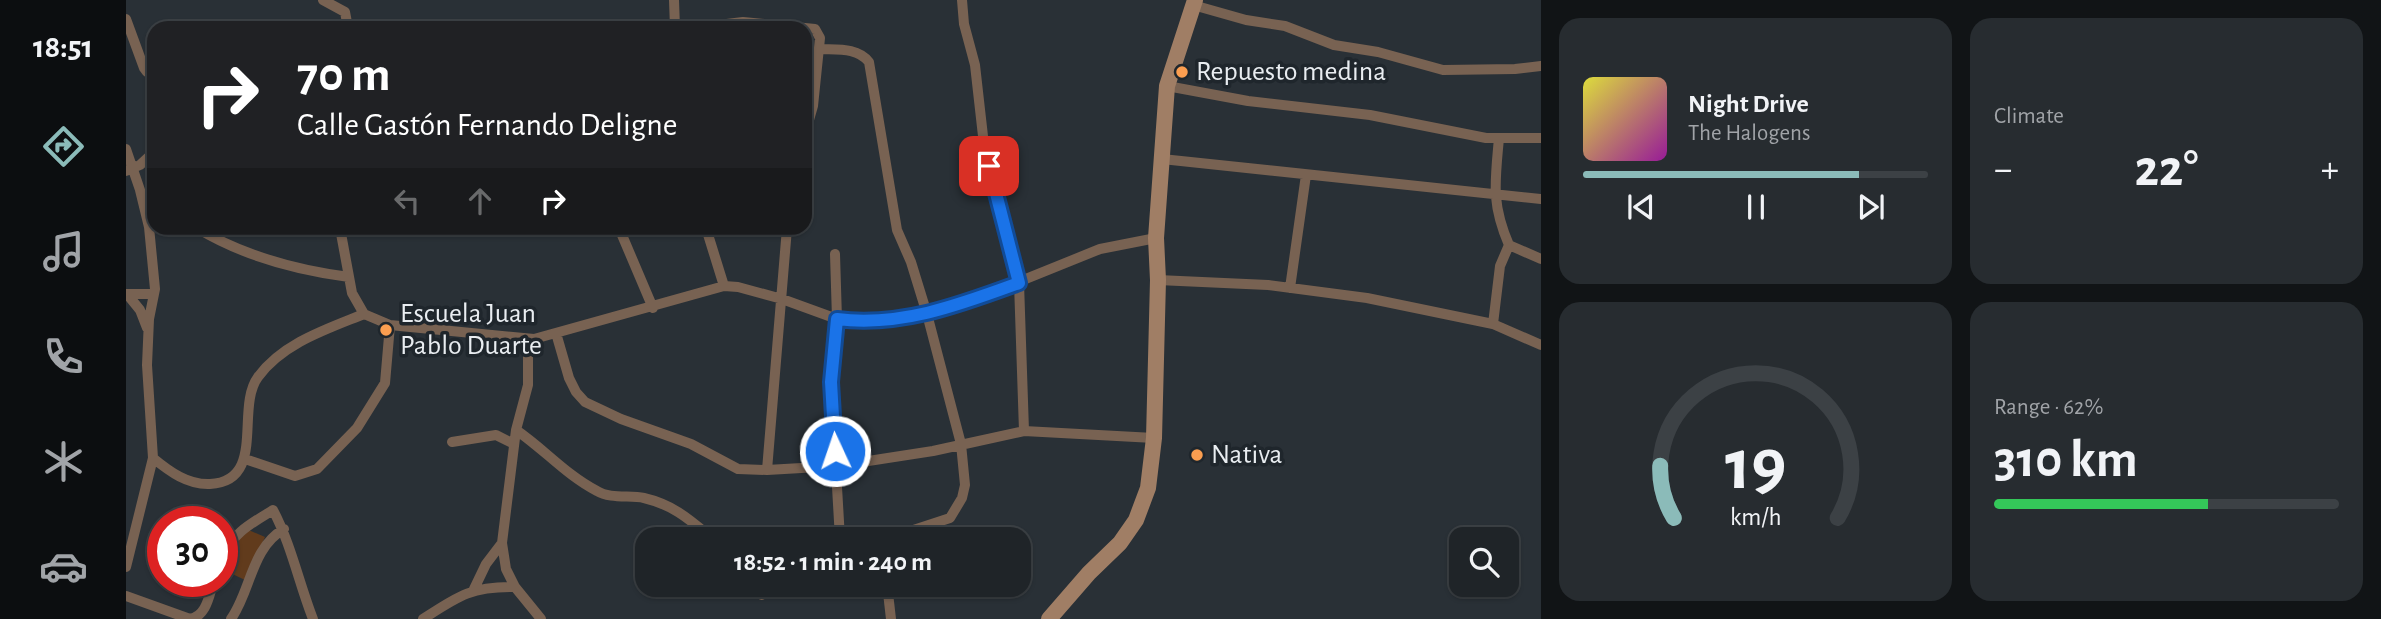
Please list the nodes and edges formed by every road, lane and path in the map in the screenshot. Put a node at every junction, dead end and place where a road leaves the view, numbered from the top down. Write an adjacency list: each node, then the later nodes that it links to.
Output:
1 (323, 0): 6 (street)
2 (674, 0): 7 (street)
3 (962, 0): 38 (street)
4 (1194, 3): 10 (street); 12 (main road)
5 (126, 19): 11 (street)
6 (347, 21)
7 (676, 21)
8 (812, 29): 9 (street)
9 (819, 49): 13 (street); 46 (street)
10 (1541, 66)
11 (147, 72)
12 (1167, 86): 14 (street); 18 (main road)
13 (812, 110)
14 (1499, 138): 15 (street); 23 (street)
15 (1541, 138)
16 (126, 149): 19 (street)
17 (147, 157): 19 (street)
18 (1162, 159): 20 (street); 32 (main road)
19 (130, 169): 21 (street)
20 (1306, 175): 23 (street); 40 (street)
21 (140, 190): 22 (street); 25 (street)
22 (147, 194)
23 (1494, 194): 24 (street); 33 (street)
24 (1541, 199)
25 (147, 222)
26 (150, 235): 42 (street)
27 (208, 235): 36 (street)
28 (341, 235): 36 (street)
29 (622, 235): 44 (street)
30 (708, 235): 39 (street)
31 (785, 235): 43 (street)
32 (1156, 238): 37 (main road); 38 (street)
33 (1509, 245): 35 (street); 48 (street)
34 (835, 254): 47 (street)
35 (1541, 259)
36 (349, 277): 45 (street)
37 (1158, 280): 40 (street); 56 (main road)
38 (1019, 283): 46 (street); 55 (street)
39 (724, 286): 43 (street); 44 (street)
40 (1290, 288): 48 (street)
41 (126, 294): 42 (street); 50 (street)
42 (154, 294): 50 (street)
43 (782, 299): 47 (street); 63 (street)
44 (653, 307): 51 (street)
45 (364, 314): 49 (street); 61 (street)
46 (927, 314): 47 (street); 59 (street)
47 (837, 319): 62 (street)
48 (1493, 324): 53 (street)
49 (390, 326): 52 (street); 61 (street)
50 (148, 331): 60 (street)
51 (556, 334): 52 (street); 63 (street)
52 (524, 338): 54 (street)
53 (1541, 345)
54 (516, 430): 58 (street); 64 (street)
55 (1024, 431): 56 (street); 59 (street)
56 (1154, 439): 81 (main road)
57 (452, 442): 58 (street)
58 (514, 444): 69 (street)
59 (961, 444): 62 (street); 66 (street)
60 (153, 458): 61 (street); 70 (street)
61 (245, 458)
62 (836, 466): 63 (street); 65 (street)
63 (767, 470)
64 (698, 527)
65 (839, 527)
66 (923, 527)
67 (284, 529): 68 (street); 76 (street); 77 (street)
68 (238, 534)
69 (502, 543): 71 (street); 72 (street)
70 (126, 567)
71 (515, 587): 72 (street); 79 (street)
72 (474, 589): 78 (street)
73 (126, 596): 74 (street)
74 (208, 597)
75 (888, 597): 80 (street)
76 (231, 619)
77 (313, 619)
78 (423, 619)
79 (541, 619)
80 (891, 619)
81 (1049, 619)

